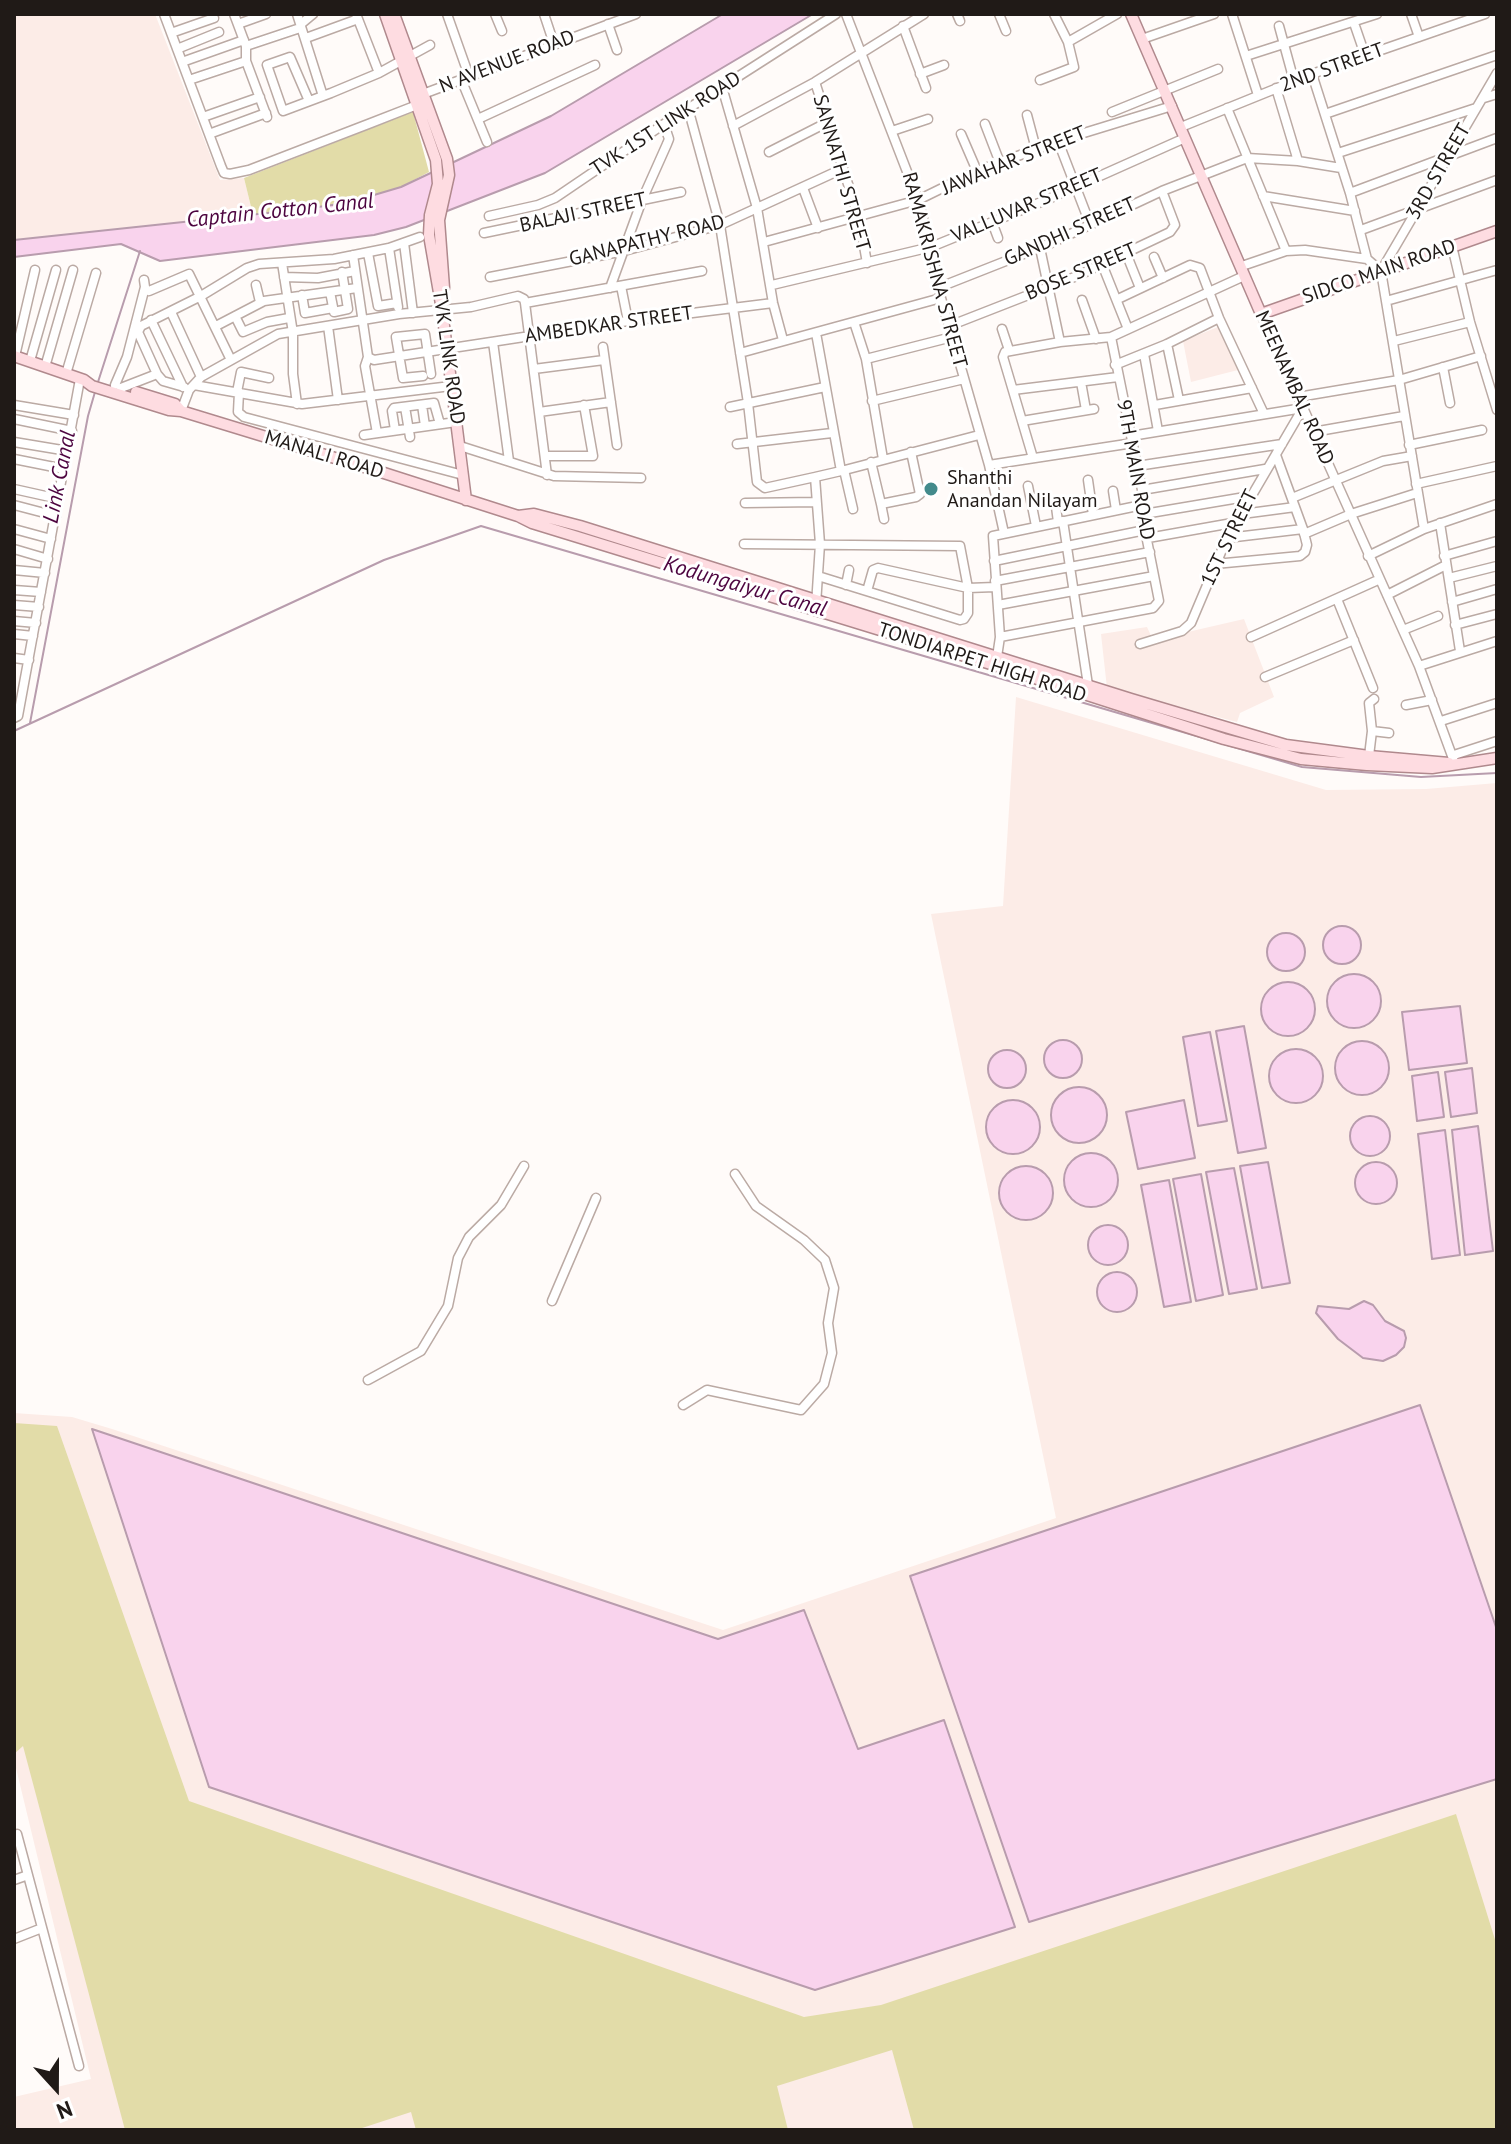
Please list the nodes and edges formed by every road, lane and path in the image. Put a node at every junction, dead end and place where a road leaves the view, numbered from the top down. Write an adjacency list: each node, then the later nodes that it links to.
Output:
1 (178, 14): 24 (street)
2 (234, 14): 28 (street)
3 (266, 14): 28 (street)
4 (297, 14): 30 (street)
5 (313, 14): 30 (street)
6 (385, 14): 52 (main road)
7 (394, 14): 52 (main road)
8 (495, 14): 33 (street)
9 (544, 14): 42 (street)
10 (636, 14): 29 (street, N AVENUE ROAD)
11 (836, 14): 67 (street, TVK 1ST LINK ROAD)
12 (846, 14): 48 (street, RAMAKRISHNA STREET)
13 (924, 14): 31 (street)
14 (999, 14): 34 (street)
15 (1054, 14): 40 (street)
16 (1117, 14): 40 (street)
17 (1131, 14): 39 (main road, MEENAMBAL ROAD)
18 (1214, 14): 39 (street)
19 (1232, 14): 51 (street)
20 (1377, 14): 27 (street)
21 (1411, 14): 37 (street)
22 (1485, 14): 37 (street, 2ND STREET)
23 (450, 15): 62 (street)
24 (165, 16): 36 (street)
25 (214, 16): 35 (street); 36 (street)
26 (357, 16): 38 (street); 58 (street)
27 (1354, 23): 44 (street); 49 (street)
28 (238, 24): 41 (street)
29 (608, 24): 42 (street, N AVENUE ROAD); 47 (street)
30 (301, 26): 38 (street); 41 (street)
31 (903, 26): 48 (street); 60 (street)
32 (1279, 26): 44 (street)
33 (502, 31)
34 (1006, 31)
35 (219, 32): 45 (street); 46 (street)
36 (171, 33): 46 (street)
37 (1419, 37): 49 (street, 2ND STREET)
38 (306, 38): 74 (street)
39 (1142, 39): 70 (main road, MEENAMBAL ROAD)
40 (1068, 42): 64 (street)
41 (245, 43): 45 (street); 53 (street)
42 (554, 44): 62 (street, N AVENUE ROAD)
43 (430, 45): 52 (street)
44 (1284, 46): 51 (street); 65 (street)
45 (224, 47): 54 (street)
46 (177, 49): 54 (street)
47 (617, 50)
48 (861, 51): 66 (street); 93 (street, RAMAKRISHNA STREET)
49 (1365, 55): 61 (street, 2ND STREET)
50 (1497, 55): 84 (street)
51 (1246, 56): 73 (street)
52 (406, 57): 58 (street); 71 (main road); 78 (main road)
53 (246, 61): 63 (street); 75 (street)
54 (182, 62): 63 (street)
55 (595, 65): 87 (street)
56 (944, 65): 60 (street)
57 (1218, 69): 70 (street)
58 (379, 73): 74 (street)
59 (1497, 73): 76 (street, 3RD STREET)
60 (920, 74): 68 (street)
61 (1312, 74): 65 (street, 2ND STREET); 84 (street)
62 (465, 77): 71 (street, N AVENUE ROAD); 87 (street)
63 (189, 80): 86 (street)
64 (1040, 80)
65 (1294, 81): 69 (street, 2ND STREET)
66 (815, 82): 89 (street, SANNATHI STREET); 92 (street)
67 (722, 87): 80 (street, TVK 1ST LINK ROAD); 92 (street)
68 (926, 88)
69 (1276, 88): 73 (street, 2ND STREET); 105 (street)
70 (1164, 90): 79 (main road, MEENAMBAL ROAD); 83 (street)
71 (423, 94): 78 (street); 123 (main road)
72 (1497, 94): 76 (street)
73 (1258, 95): 81 (street, 2ND STREET)
74 (323, 96): 77 (street)
75 (260, 97): 86 (street); 95 (street)
76 (1484, 98): 82 (street, 3RD STREET)
77 (309, 101): 77 (street)
78 (417, 105): 95 (street); 123 (main road)
79 (1172, 106): 94 (main road, MEENAMBAL ROAD); 98 (street, JAWAHAR STREET)
80 (688, 108): 90 (street, TVK 1ST LINK ROAD); 128 (street)
81 (1227, 108): 94 (street, 2ND STREET); 104 (street)
82 (1476, 108): 102 (street); 103 (street, 3RD STREET)
83 (1112, 112)
84 (1325, 114): 102 (street)
85 (1027, 115): 100 (street)
86 (203, 117): 95 (street)
87 (478, 119): 99 (street)
88 (928, 119): 93 (street)
89 (828, 122): 101 (street); 108 (street, SANNATHI STREET)
90 (664, 124): 118 (street); 124 (street, TVK 1ST LINK ROAD)
91 (985, 124): 106 (street)
92 (733, 126): 120 (street)
93 (892, 131): 119 (street, RAMAKRISHNA STREET)
94 (1183, 132): 110 (main road, MEENAMBAL ROAD); 112 (street, VALLUVAR STREET)
95 (209, 134)
96 (961, 134): 109 (street)
97 (1497, 138): 103 (street)
98 (1058, 141): 100 (street, JAWAHAR STREET); 112 (street)
99 (487, 142)
100 (1036, 149): 106 (street, JAWAHAR STREET)
101 (769, 152)
102 (1338, 153): 107 (street)
103 (1449, 154): 116 (street); 121 (street, 3RD STREET)
104 (1247, 158): 105 (street); 110 (street, GANDHI STREET); 117 (street)
105 (1298, 161): 107 (street)
106 (1000, 163): 109 (street, JAWAHAR STREET)
107 (1341, 168): 116 (street)
108 (842, 169): 113 (street, GANAPATHY ROAD); 125 (street, SANNATHI STREET)
109 (977, 171): 119 (street, JAWAHAR STREET)
110 (1200, 176): 114 (street, GANDHI STREET); 159 (main road, MEENAMBAL ROAD)
111 (1497, 180): 121 (street)
112 (1077, 186): 126 (street, VALLUVAR STREET); 127 (street)
113 (803, 188): 120 (street, GANAPATHY ROAD); 129 (street)
114 (1162, 191): 127 (street, GANDHI STREET); 144 (street, BOSE STREET)
115 (681, 192): 118 (street, BALAJI STREET)
116 (1350, 193): 122 (street)
117 (1263, 196): 122 (street); 142 (street)
118 (642, 200): 132 (street, BALAJI STREET); 141 (street)
119 (918, 200): 125 (street, JAWAHAR STREET); 138 (street, RAMAKRISHNA STREET)
120 (757, 208): 128 (street, GANAPATHY ROAD); 135 (street)
121 (1417, 209): 130 (street); 160 (street, 3RD STREET)
122 (1355, 211): 130 (street)
123 (435, 214): 198 (main road, TVK LINK ROAD)
124 (489, 216)
125 (859, 218): 129 (street, JAWAHAR STREET); 149 (street, SANNATHI STREET)
126 (992, 222): 134 (street); 138 (street, VALLUVAR STREET)
127 (1090, 224): 140 (street, GANDHI STREET)
128 (720, 225): 141 (street, GANAPATHY ROAD); 196 (street)
129 (818, 228): 135 (street, JAWAHAR STREET)
130 (1361, 230): 147 (street)
131 (1497, 231): 137 (main road, SIDCO MAIN ROAD)
132 (484, 233)
133 (420, 237): 136 (street)
134 (998, 238)
135 (764, 242): 172 (street)
136 (404, 243): 139 (street); 200 (street)
137 (1452, 246): 160 (main road, SIDCO MAIN ROAD); 169 (street)
138 (931, 247): 149 (street, VALLUVAR STREET); 174 (street, RAMAKRISHNA STREET)
139 (389, 248): 143 (street); 150 (street)
140 (1040, 248): 174 (street, GANDHI STREET); 175 (street)
141 (624, 251): 165 (street, GANAPATHY ROAD); 177 (street)
142 (1286, 251): 147 (street); 159 (street)
143 (368, 253): 145 (street); 152 (street)
144 (1126, 253): 151 (street, BOSE STREET); 178 (street)
145 (353, 255): 148 (street); 157 (street)
146 (1154, 257): 167 (street)
147 (1367, 259): 160 (street)
148 (282, 263): 163 (street); 186 (street)
149 (867, 263): 172 (street, VALLUVAR STREET)
150 (392, 264): 152 (street); 164 (street)
151 (1102, 264): 175 (street, BOSE STREET); 189 (street)
152 (370, 268): 170 (street)
153 (35, 270): 233 (street)
154 (56, 270): 240 (street)
155 (73, 270): 242 (street)
156 (1497, 270): 169 (street)
157 (355, 271): 161 (street); 176 (street)
158 (702, 271): 173 (street)
159 (1243, 271): 182 (street); 202 (main road, MEENAMBAL ROAD)
160 (1381, 271): 191 (street); 202 (main road, SIDCO MAIN ROAD)
161 (342, 272): 166 (street); 179 (street)
162 (96, 273): 245 (street)
163 (284, 277): 166 (street); 187 (street)
164 (394, 277): 170 (street); 181 (street)
165 (490, 277)
166 (303, 278): 185 (street)
167 (1163, 278): 178 (street); 182 (street)
168 (144, 280): 256 (street)
169 (1460, 280): 191 (street); 210 (street)
170 (373, 281): 184 (street)
171 (256, 285): 192 (street)
172 (772, 285): 195 (street)
173 (621, 286): 177 (street); 208 (street)
174 (940, 287): 188 (street, RAMAKRISHNA STREET)
175 (1047, 287): 213 (street, BOSE STREET); 225 (street)
176 (357, 288): 179 (street); 207 (street)
177 (610, 288): 194 (street)
178 (1140, 288): 189 (street)
179 (345, 290): 183 (street); 197 (street)
180 (149, 291): 186 (street)
181 (395, 291): 184 (street); 193 (street)
182 (1210, 291): 205 (street); 215 (street)
183 (330, 292): 185 (street); 197 (street)
184 (375, 293): 193 (street)
185 (304, 295): 187 (street); 197 (street)
186 (201, 296): 199 (street); 211 (street)
187 (287, 297): 192 (street); 204 (street)
188 (941, 298): 209 (street); 213 (street, RAMAKRISHNA STREET)
189 (1118, 299): 215 (street)
190 (1082, 300): 221 (street)
191 (1386, 301): 223 (street)
192 (260, 302): 203 (street)
193 (397, 303): 201 (street)
194 (525, 303): 198 (street); 218 (street)
195 (773, 303): 196 (street, AMBEDKAR STREET); 222 (street)
196 (734, 307): 208 (street, AMBEDKAR STREET); 231 (street)
197 (333, 308)
198 (442, 310): 200 (street); 228 (main road, TVK LINK ROAD)
199 (171, 312): 206 (street); 247 (street)
200 (413, 313): 201 (street)
201 (399, 314): 207 (street)
202 (1261, 314): 263 (street, MEENAMBAL ROAD)
203 (235, 316): 204 (street); 211 (street)
204 (289, 318): 216 (street)
205 (1219, 318): 226 (street); 259 (street)
206 (151, 320): 246 (street); 257 (street)
207 (362, 321): 212 (street); 236 (street)
208 (628, 321): 218 (street, AMBEDKAR STREET)
209 (854, 322): 217 (street); 237 (street)
210 (1470, 322): 223 (street); 235 (street)
211 (216, 326): 238 (street)
212 (328, 326): 216 (street); 264 (street)
213 (949, 326): 219 (street, RAMAKRISHNA STREET)
214 (1002, 329): 229 (street)
215 (1128, 329): 220 (street)
216 (293, 333): 238 (street); 270 (street)
217 (816, 333): 222 (street); 258 (street)
218 (530, 336): 224 (street, AMBEDKAR STREET); 244 (street)
219 (952, 337): 237 (street); 250 (street, RAMAKRISHNA STREET)
220 (1111, 337): 221 (street); 241 (street, 9TH MAIN ROAD)
221 (1096, 339): 225 (street)
222 (783, 340): 231 (street)
223 (1394, 341): 251 (street)
224 (493, 342): 228 (street, AMBEDKAR STREET); 315 (street)
225 (1060, 342): 229 (street)
226 (1167, 344): 232 (street); 265 (street)
227 (603, 347): 239 (street)
228 (446, 349): 230 (street, AMBEDKAR STREET); 255 (main road, TVK LINK ROAD)
229 (1009, 350): 260 (street)
230 (428, 352): 234 (street, AMBEDKAR STREET); 234 (street); 234 (street)
231 (740, 353): 268 (street)
232 (1144, 354): 241 (street); 274 (street)
233 (14, 356): 240 (main road, MANALI ROAD)
234 (398, 356): 236 (street, AMBEDKAR STREET)
235 (1481, 356): 243 (street); 253 (street)
236 (368, 357): 262 (street)
237 (866, 359): 266 (street)
238 (231, 360): 247 (street)
239 (604, 360): 244 (street); 267 (street)
240 (30, 361): 242 (main road, MANALI ROAD)
241 (1115, 365): 248 (street, 9TH MAIN ROAD)
242 (45, 367): 245 (main road, MANALI ROAD)
243 (1443, 367): 251 (street); 269 (street)
244 (534, 369): 280 (street)
245 (66, 374): 252 (main road, MANALI ROAD)
246 (157, 374): 256 (street); 257 (street)
247 (201, 377): 257 (street)
248 (1118, 377): 254 (street); 299 (street, 9TH MAIN ROAD)
249 (269, 378): 261 (street)
250 (964, 379): 266 (street); 298 (street, RAMAKRISHNA STREET)
251 (1399, 380): 263 (street); 283 (street)
252 (88, 381): 256 (main road, MANALI ROAD); 282 (street)
253 (1494, 381): 278 (street)
254 (1081, 382): 260 (street); 285 (street)
255 (451, 386): 262 (street); 286 (main road, TVK LINK ROAD)
256 (114, 387): 279 (main road, MANALI ROAD)
257 (188, 387): 261 (street); 279 (street)
258 (825, 387): 268 (street); 296 (street)
259 (1252, 388): 265 (street); 281 (street)
260 (1013, 390): 285 (street)
261 (238, 392): 270 (street); 323 (street)
262 (371, 396): 264 (street); 294 (street)
263 (1298, 397): 277 (street, MEENAMBAL ROAD)
264 (338, 400): 270 (street)
265 (1179, 400): 274 (street)
266 (872, 401): 314 (street)
267 (611, 402): 273 (street); 304 (street)
268 (748, 403): 276 (street); 301 (street)
269 (1450, 403)
270 (297, 404)
271 (14, 405): 282 (street)
272 (422, 405): 275 (street); 287 (street); 288 (street)
273 (584, 405): 280 (street); 310 (street)
274 (1155, 405): 292 (street)
275 (405, 407): 289 (street); 295 (street)
276 (730, 407)
277 (1303, 408): 281 (street); 293 (street, MEENAMBAL ROAD); 303 (street, 1ST STREET)
278 (1497, 410)
279 (181, 411): 336 (main road, MANALI ROAD)
280 (539, 412): 310 (street)
281 (1264, 414): 292 (street)
282 (74, 415): 291 (street)
283 (1404, 416): 293 (street); 305 (street)
284 (14, 419): 291 (street)
285 (1022, 421): 312 (street)
286 (456, 422): 287 (street); 306 (main road, TVK LINK ROAD)
287 (440, 424): 288 (street)
288 (425, 426): 295 (street)
289 (395, 430): 294 (street); 295 (street)
290 (1482, 430): 305 (street)
291 (72, 431): 307 (street)
292 (1158, 431): 299 (street)
293 (1313, 432): 327 (street, MEENAMBAL ROAD)
294 (377, 433): 297 (street)
295 (409, 433)
296 (832, 433): 301 (street); 322 (street)
297 (364, 435)
298 (979, 435): 308 (street); 317 (street, RAMAKRISHNA STREET)
299 (1132, 439): 312 (street); 318 (street, 9TH MAIN ROAD)
300 (14, 442): 307 (street)
301 (752, 442): 302 (street); 325 (street)
302 (737, 444)
303 (1282, 444): 309 (street, 1ST STREET); 318 (street)
304 (617, 445)
305 (1409, 445): 311 (street)
306 (460, 446): 315 (street); 323 (main road, TVK LINK ROAD)
307 (68, 451): 320 (street)
308 (911, 452): 314 (street); 340 (street)
309 (1276, 455): 321 (street, 1ST STREET); 338 (street)
310 (545, 456): 324 (street)
311 (1412, 456): 327 (street); 330 (street)
312 (1033, 458): 317 (street)
313 (14, 459): 320 (street)
314 (883, 459): 316 (street)
315 (509, 461): 324 (street)
316 (871, 462): 322 (street); 340 (street)
317 (989, 465): 358 (street, RAMAKRISHNA STREET)
318 (1137, 466): 332 (street, 9TH MAIN ROAD)
319 (1497, 466): 330 (street)
320 (64, 469): 335 (street)
321 (1265, 469): 332 (street); 334 (street, 1ST STREET)
322 (843, 470): 325 (street); 344 (street)
323 (463, 475): 336 (main road, TVK LINK ROAD)
324 (547, 475): 326 (street)
325 (815, 477): 337 (street)
326 (641, 478)
327 (1335, 479): 338 (street); 347 (street, MEENAMBAL ROAD)
328 (1088, 480): 348 (street)
329 (1028, 486): 354 (street)
330 (1417, 488): 347 (street); 356 (street)
331 (14, 489): 335 (street)
332 (1142, 490): 345 (street, 9TH MAIN ROAD)
333 (1113, 491): 346 (street)
334 (1251, 496): 345 (street); 350 (street, 1ST STREET)
335 (59, 499): 349 (street)
336 (466, 500): 394 (main road, TONDIARPET HIGH ROAD)
337 (816, 502): 339 (street); 364 (street)
338 (1293, 502): 350 (street); 357 (street)
339 (745, 503)
340 (881, 504): 351 (street)
341 (1497, 504): 353 (street)
342 (14, 505): 349 (street)
343 (1056, 507): 352 (street)
344 (853, 509)
345 (1143, 509): 346 (street); 359 (street, 9TH MAIN ROAD)
346 (1116, 510): 348 (street)
347 (1351, 514): 357 (street); 368 (street, MEENAMBAL ROAD)
348 (1093, 515): 352 (street)
349 (56, 516): 361 (street)
350 (1240, 518): 359 (street); 360 (street, 1ST STREET)
351 (884, 519)
352 (1061, 521): 354 (street); 365 (street)
353 (1440, 523): 356 (street); 371 (street)
354 (1036, 526): 358 (street)
355 (14, 529): 361 (street)
356 (1424, 529): 368 (street)
357 (1304, 532): 360 (street); 372 (street)
358 (1004, 533): 370 (street)
359 (1146, 534): 365 (street); 367 (street, 9TH MAIN ROAD)
360 (1227, 538): 372 (street, 1ST STREET)
361 (51, 539): 369 (street)
362 (1497, 541): 371 (street)
363 (744, 544): 364 (street)
364 (820, 544): 378 (street); 384 (street)
365 (1067, 546): 370 (street); 374 (street)
366 (14, 549): 369 (street)
367 (1150, 552): 374 (street); 379 (street, 9TH MAIN ROAD)
368 (1368, 556): 381 (street, MEENAMBAL ROAD)
369 (48, 559): 377 (street)
370 (994, 561): 382 (street)
371 (1445, 561): 380 (street); 390 (street)
372 (1215, 564): 410 (street, 1ST STREET)
373 (1497, 566): 380 (street)
374 (1071, 567): 382 (street); 388 (street)
375 (14, 570): 377 (street)
376 (849, 570): 383 (street)
377 (45, 573): 389 (street)
378 (818, 576): 383 (street); 394 (street)
379 (1154, 576): 388 (street); 399 (street, 9TH MAIN ROAD)
380 (1449, 578): 392 (street)
381 (1378, 580): 390 (street, MEENAMBAL ROAD); 391 (street)
382 (995, 584): 384 (street); 395 (street)
383 (846, 585): 387 (street)
384 (968, 588): 387 (street); 387 (street)
385 (1497, 589): 392 (street)
386 (14, 590): 389 (street)
387 (867, 591)
388 (1075, 591): 395 (street); 399 (street)
389 (41, 592): 396 (street)
390 (1387, 595): 403 (street, MEENAMBAL ROAD)
391 (1337, 599): 407 (street); 408 (street)
392 (1452, 602): 402 (street)
393 (14, 605): 396 (street)
394 (816, 605): 412 (main road, TONDIARPET HIGH ROAD); 433 (main road, TONDIARPET HIGH ROAD)
395 (998, 605): 406 (street)
396 (39, 607): 401 (street)
397 (1497, 614): 402 (street)
398 (1438, 616): 403 (street)
399 (1079, 620): 406 (street); 419 (street)
400 (14, 621): 401 (street)
401 (36, 623): 405 (street)
402 (1455, 625): 411 (street)
403 (1403, 630): 415 (street, MEENAMBAL ROAD)
404 (14, 634): 405 (street)
405 (33, 636): 414 (street)
406 (1000, 637): 412 (street)
407 (1251, 637)
408 (1354, 640): 417 (street); 420 (street)
409 (1497, 641): 411 (street)
410 (1140, 644)
411 (1460, 651): 415 (street)
412 (997, 657): 419 (main road, TONDIARPET HIGH ROAD)
413 (14, 658): 414 (street)
414 (29, 660): 418 (street)
415 (1419, 666): 423 (street, MEENAMBAL ROAD)
416 (14, 674): 418 (street)
417 (1265, 677)
418 (25, 678): 421 (street)
419 (1088, 685): 431 (main road, TONDIARPET HIGH ROAD)
420 (1373, 688)
421 (18, 696): 426 (street)
422 (1374, 699): 428 (street)
423 (1432, 700): 425 (street); 427 (street, MEENAMBAL ROAD)
424 (1497, 703): 427 (street)
425 (1406, 705)
426 (14, 718)
427 (1441, 721): 433 (street, MEENAMBAL ROAD)
428 (1372, 731): 429 (street); 431 (street)
429 (1389, 733)
430 (1497, 741): 433 (street)
431 (1369, 756): 433 (main road, TONDIARPET HIGH ROAD)
432 (1497, 758): 433 (main road, TONDIARPET HIGH ROAD)
433 (1454, 759)
434 (524, 1166): 438 (street)
435 (735, 1174): 439 (street)
436 (596, 1198): 437 (street)
437 (552, 1301)
438 (368, 1380)
439 (683, 1405)
440 (17, 1834): 441 (street)
441 (28, 1875): 442 (street); 443 (street)
442 (14, 1880)
443 (42, 1928): 444 (street); 445 (street)
444 (14, 1939)
445 (79, 2066)

